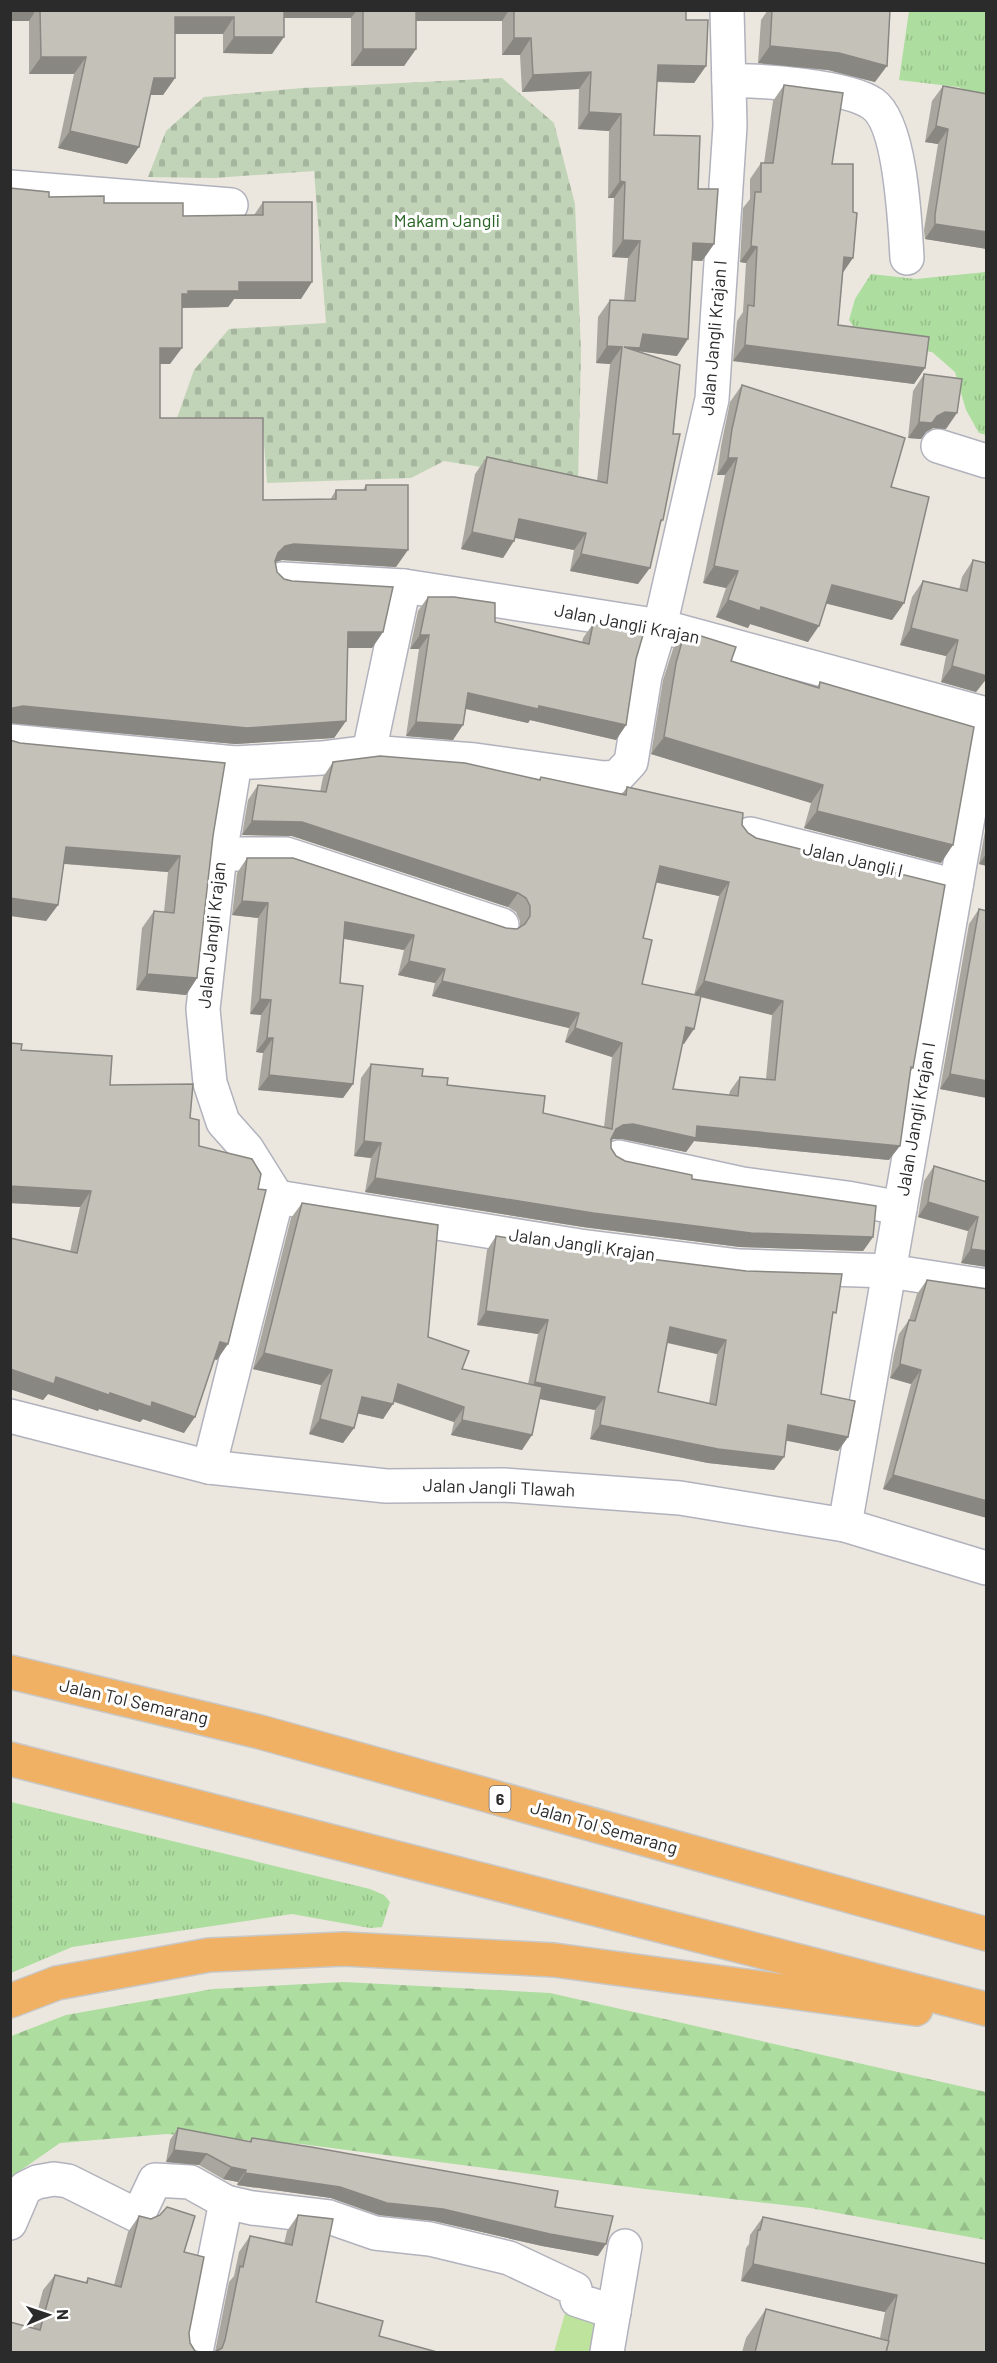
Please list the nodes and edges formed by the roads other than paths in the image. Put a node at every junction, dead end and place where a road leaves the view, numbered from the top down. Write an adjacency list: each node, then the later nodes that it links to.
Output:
1 (727, 10): 2 (street, Jalan Jangli Krajan I)
2 (729, 81): 5 (street); 10 (street, Jalan Jangli Krajan I)
3 (10, 187): 4 (street)
4 (231, 205)
5 (908, 258)
6 (938, 446): 7 (street)
7 (987, 461)
8 (282, 579): 9 (street, Jalan Jangli Krajan)
9 (404, 586): 10 (street, Jalan Jangli Krajan); 13 (street)
10 (660, 627): 11 (street, Jalan Jangli Krajan); 13 (street, Jalan Jangli Krajan I)
11 (986, 714): 17 (street, Jalan Jangli Krajan I)
12 (10, 741): 14 (street)
13 (369, 752): 14 (street)
14 (235, 763): 16 (street, Jalan Jangli Krajan)
15 (750, 834): 17 (street, Jalan Jangli I)
16 (220, 854): 18 (street); 20 (street, Jalan Jangli Krajan)
17 (957, 886): 21 (street, Jalan Jangli Krajan I)
18 (502, 925)
19 (619, 1156): 21 (street)
20 (278, 1197): 22 (street, Jalan Jangli Krajan); 25 (street)
21 (900, 1208): 22 (street, Jalan Jangli Krajan I)
22 (889, 1271): 23 (street, Jalan Jangli Krajan); 26 (street, Jalan Jangli Krajan I)
23 (987, 1286)
24 (10, 1416): 25 (street, Jalan Jangli Tlawah)
25 (209, 1467): 26 (street, Jalan Jangli Tlawah)
26 (844, 1525): 27 (street, Jalan Jangli Tlawah)
27 (987, 1568)
28 (10, 1672): 30 (highway, Jalan Tol Semarang / 6)
29 (10, 1759): 32 (highway)
30 (987, 1934)
31 (10, 2001): 33 (highway)
32 (987, 2009)
33 (987, 2019)
34 (226, 2202): 35 (street); 37 (street); 38 (street)
35 (10, 2223)
36 (625, 2246): 37 (street)
37 (614, 2312): 39 (street)
38 (196, 2352)
39 (607, 2352)

